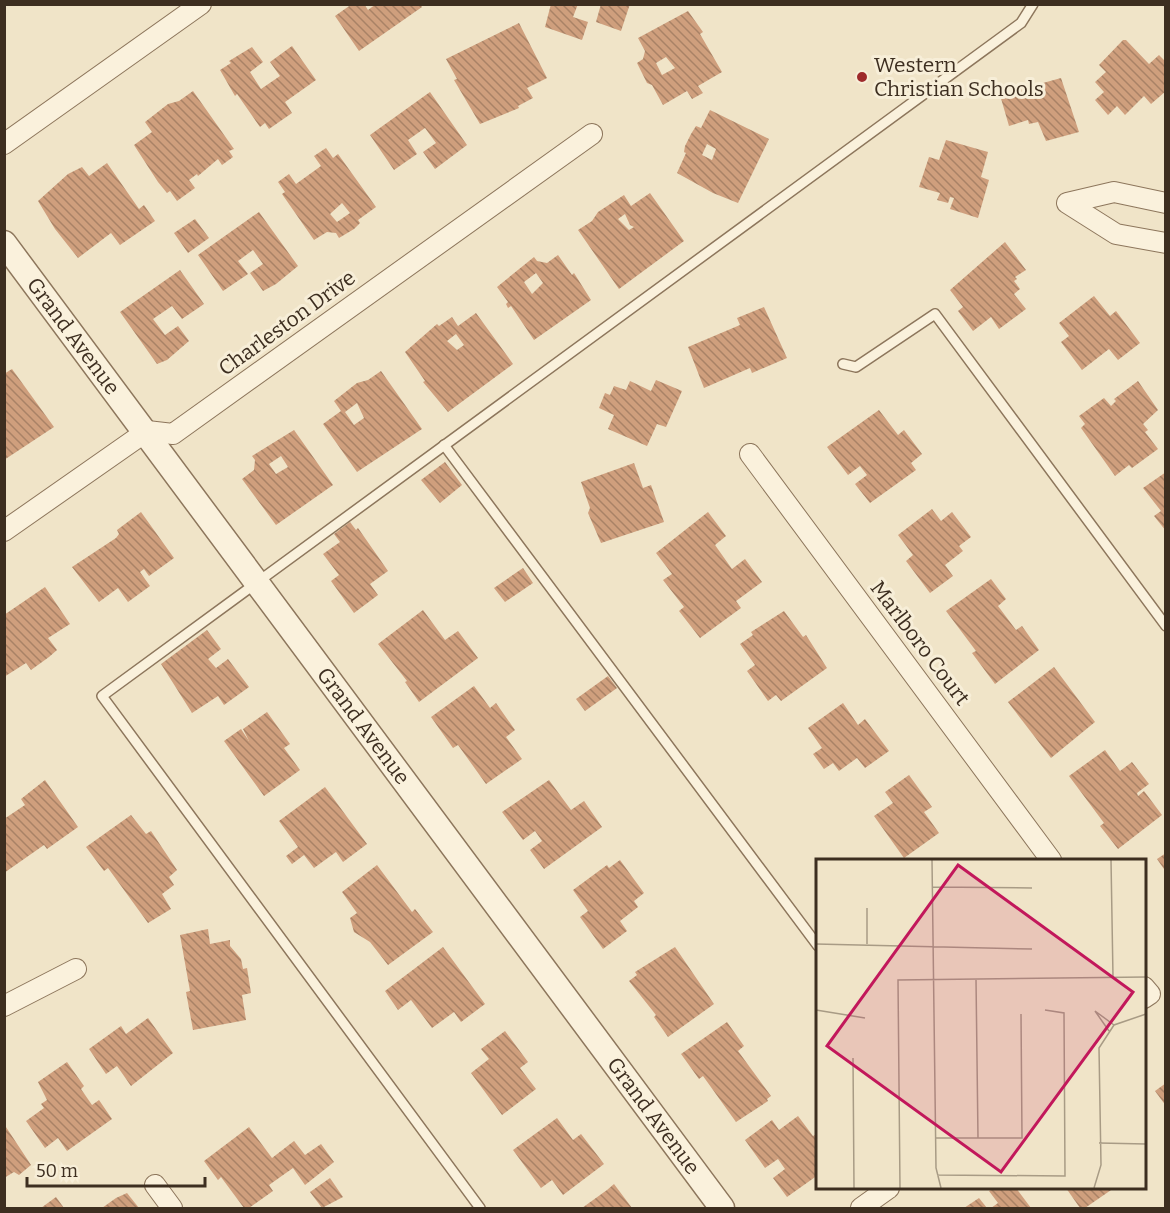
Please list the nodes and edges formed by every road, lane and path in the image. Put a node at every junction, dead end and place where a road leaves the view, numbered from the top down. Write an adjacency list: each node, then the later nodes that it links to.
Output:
1 (201, 4): 4 (street)
2 (1033, 4): 10 (lane)
3 (592, 134): 9 (street, Charleston Drive)
4 (4, 144)
5 (1166, 202): 7 (street)
6 (4, 243): 9 (street, Grand Avenue)
7 (1166, 243)
8 (843, 363): 14 (lane)
9 (147, 431): 12 (street); 13 (street, Grand Avenue)
10 (444, 445): 13 (lane); 16 (lane)
11 (750, 454): 15 (street, Marlboro Court)
12 (4, 531)
13 (257, 581): 22 (lane); 23 (street, Grand Avenue)
14 (1166, 626)
15 (1050, 859)
16 (816, 943)
17 (76, 969): 18 (street)
18 (4, 1006)
19 (155, 1185): 21 (street)
20 (888, 1189): 24 (street)
21 (172, 1209)
22 (480, 1209)
23 (722, 1209)
24 (861, 1209)

